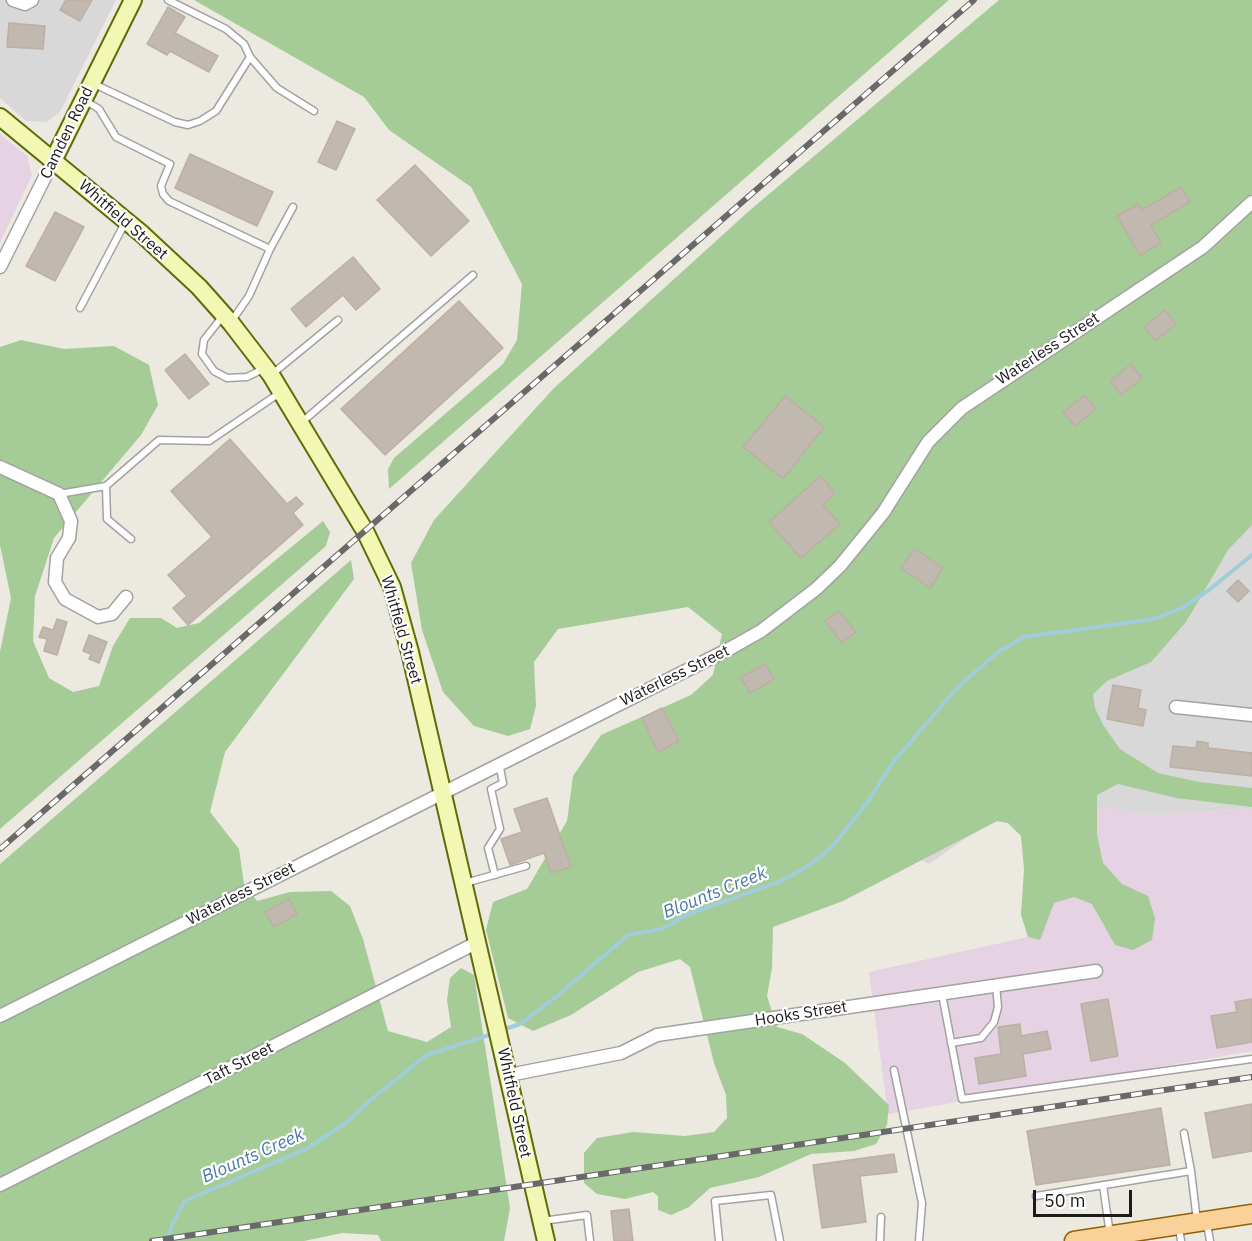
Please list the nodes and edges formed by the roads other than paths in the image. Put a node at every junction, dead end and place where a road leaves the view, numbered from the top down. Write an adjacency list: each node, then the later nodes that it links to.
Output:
1 (12, 0): 2 (street)
2 (32, 0)
3 (133, 0): 6 (main road, Camden Road)
4 (168, 0): 5 (lane)
5 (250, 57): 6 (lane); 8 (lane)
6 (92, 83): 7 (main road, Camden Road)
7 (83, 100): 10 (main road, Camden Road); 14 (lane)
8 (314, 111)
9 (0, 117): 10 (main road, Whitfield Street)
10 (53, 161): 13 (main road, Whitfield Street); 15 (street, Camden Road)
11 (1252, 202): 30 (street, Waterless Street)
12 (293, 207): 14 (lane)
13 (126, 221): 17 (lane); 18 (main road, Whitfield Street)
14 (270, 249): 18 (lane)
15 (0, 267)
16 (474, 275): 22 (lane)
17 (80, 308)
18 (228, 319): 20 (main road, Whitfield Street); 20 (lane)
19 (338, 320): 20 (lane)
20 (268, 371): 21 (main road, Whitfield Street)
21 (282, 392): 22 (main road, Whitfield Street); 24 (lane)
22 (302, 423): 31 (main road, Whitfield Street)
23 (0, 467): 25 (street)
24 (106, 486): 25 (lane); 26 (lane)
25 (59, 494): 27 (street)
26 (131, 538)
27 (126, 597)
28 (1176, 707): 29 (street)
29 (1252, 715)
30 (499, 763): 31 (street, Waterless Street); 33 (lane)
31 (443, 791): 34 (main road, Whitfield Street); 39 (street, Waterless Street)
32 (526, 866): 33 (lane)
33 (495, 875): 34 (lane)
34 (464, 884): 35 (main road, Whitfield Street)
35 (478, 942): 43 (main road, Whitfield Street); 46 (street, Taft Street)
36 (1096, 971): 37 (street, Hooks Street)
37 (996, 985): 38 (street, Hooks Street); 40 (lane)
38 (942, 993): 40 (lane); 43 (street, Hooks Street)
39 (0, 1016)
40 (951, 1043): 41 (lane)
41 (1252, 1059)
42 (894, 1070): 61 (lane)
43 (509, 1075): 51 (main road, Whitfield Street)
44 (1185, 1133): 45 (lane)
45 (1191, 1171): 47 (lane); 52 (lane)
46 (0, 1185)
47 (1103, 1185): 48 (lane); 54 (lane)
48 (1036, 1196)
49 (1252, 1214): 52 (main road)
50 (881, 1217): 60 (lane)
51 (541, 1221): 56 (main road, Whitfield Street); 57 (lane)
52 (1202, 1221): 53 (main road); 62 (lane)
53 (1180, 1233): 54 (main road)
54 (1122, 1236): 55 (main road)
55 (1081, 1240)
56 (546, 1241)
57 (590, 1241)
58 (719, 1241): 59 (lane)
59 (780, 1241)
60 (880, 1241)
61 (919, 1241)
62 (1210, 1241)

